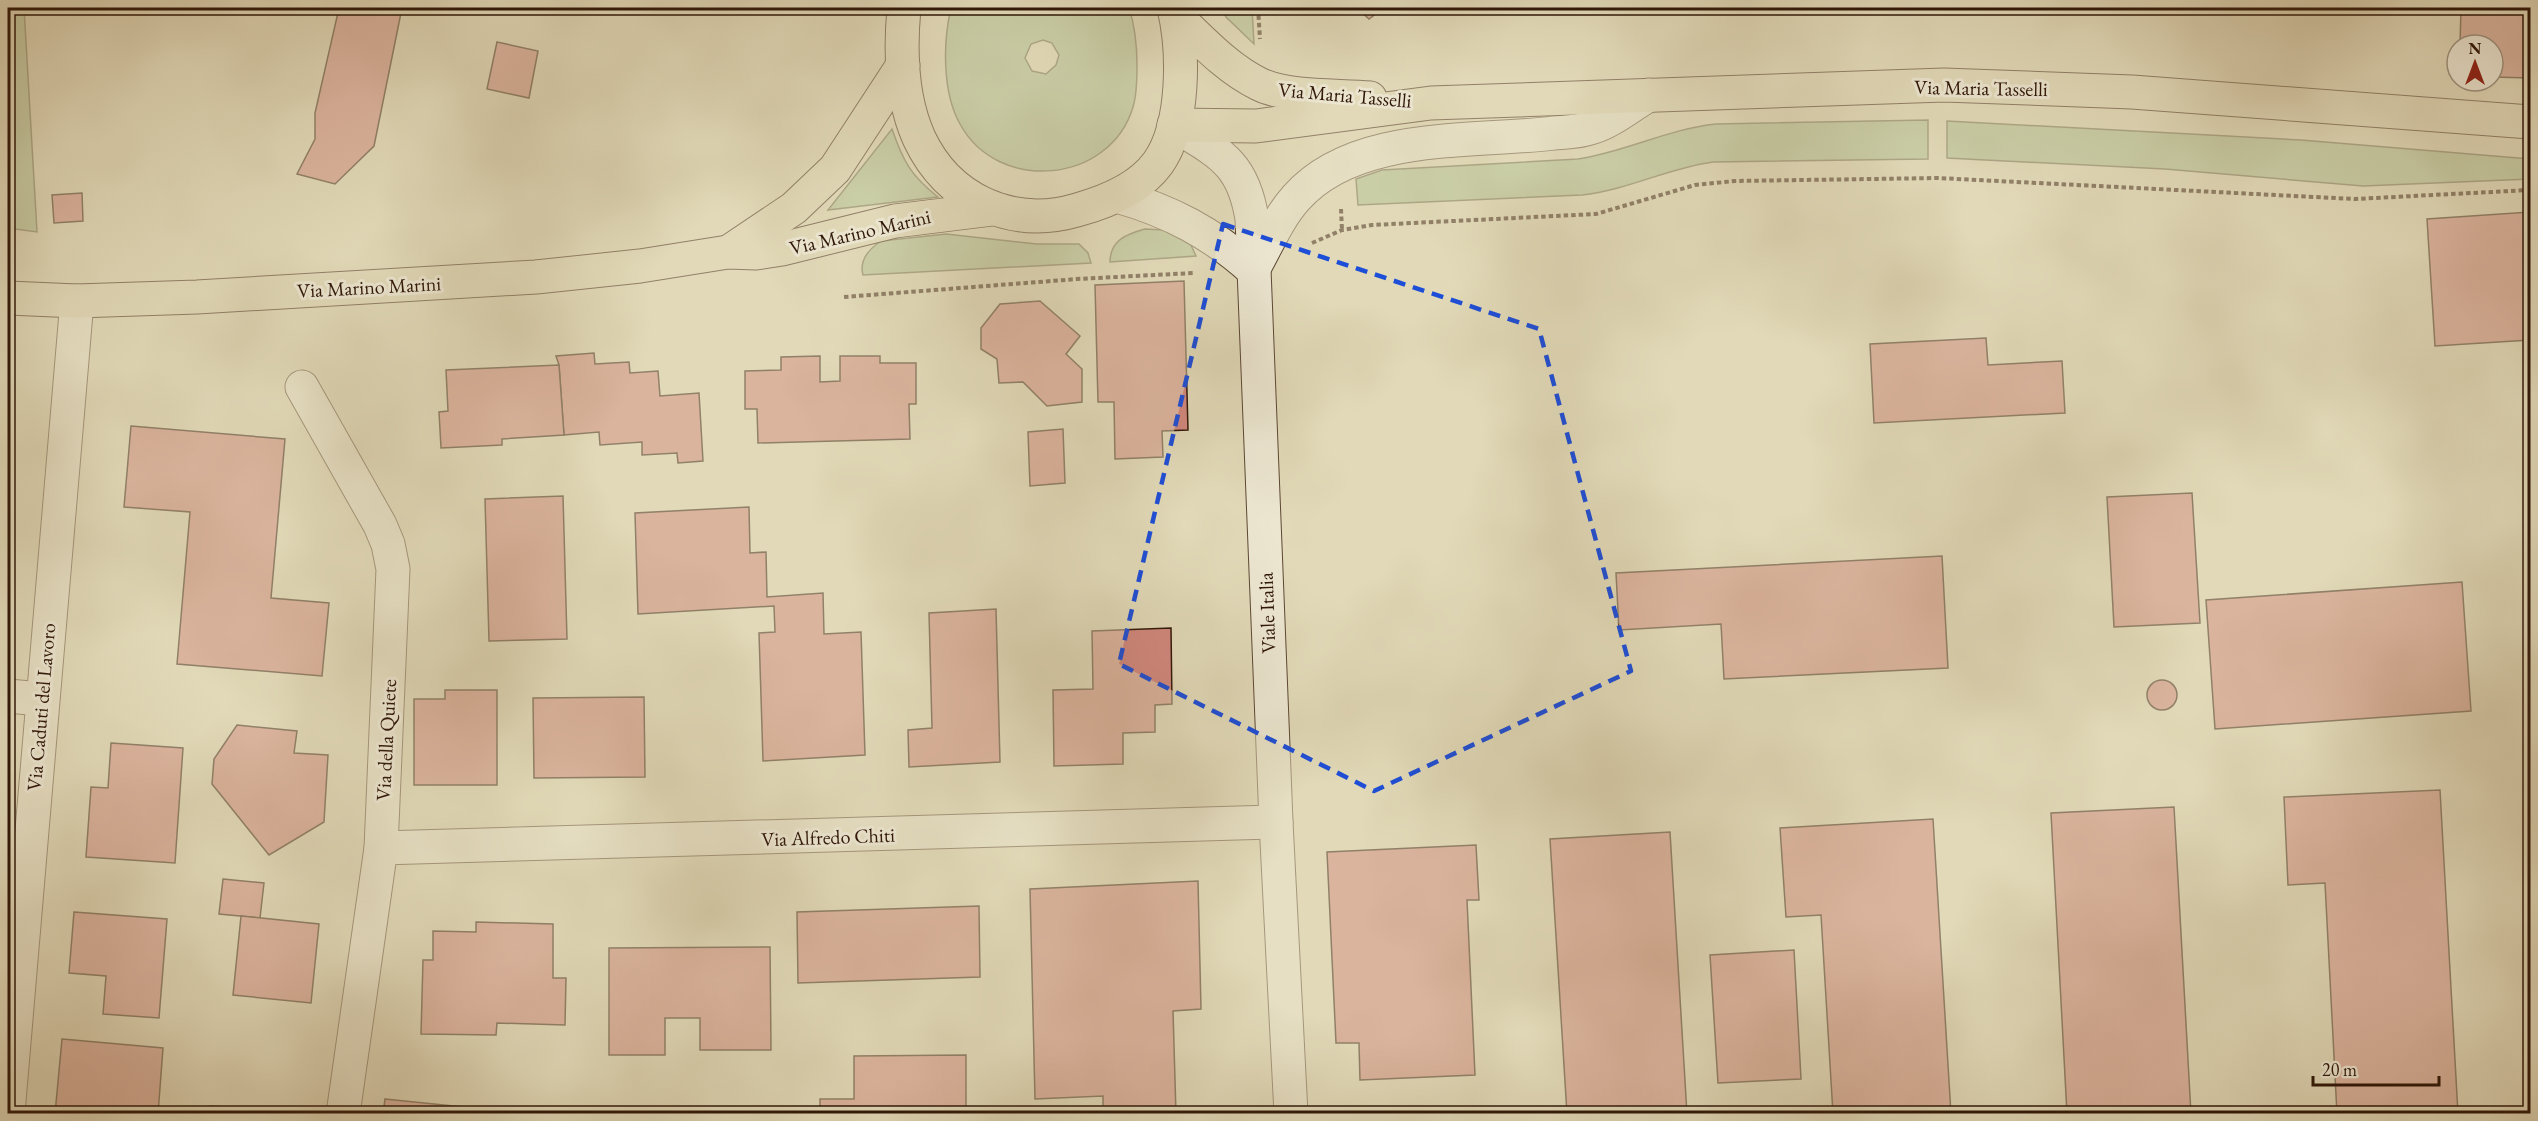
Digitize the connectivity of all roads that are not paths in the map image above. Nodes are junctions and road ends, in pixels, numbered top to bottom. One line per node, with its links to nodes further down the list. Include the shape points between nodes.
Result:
1 (904, 8): 3 (main road)
2 (1176, 12): 5 (main road, Via Maria Tasselli, via 1238,72 1260,85 1278,91); 7 (main road, via 1180,94)
3 (903, 65): 9 (main road, via 909,107 928,153 951,184); 10 (main road, Via Marino Marini, via 835,169 794,208)
4 (1649, 95): 5 (main road, Via Maria Tasselli); 6 (main road, Via Maria Tasselli, via 1956,85 2132,92); 11 (street, via 1591,128 1368,153 1345,163 1310,184 1296,198)
5 (1431, 103): 7 (main road, Via Maria Tasselli, via 1256,126)
6 (2530, 122)
7 (1174, 125): 8 (main road, via 1158,163); 11 (street, Viale Italia, via 1218,153 1235,169 1249,204)
8 (1117, 196): 9 (main road, via 1063,214 1037,217); 11 (street, via 1157,207 1228,247)
9 (992, 209): 10 (main road, Via Marino Marini, via 895,221 782,249)
10 (728, 252): 13 (main road, Via Marino Marini, via 536,277)
11 (1253, 270): 17 (street, Viale Italia)
12 (8, 298): 13 (main road, Via Marino Marini)
13 (78, 301): 16 (street, Via Caduti del Lavoro)
14 (302, 387): 18 (street, Via della Quiete, via 380,525 393,569)
15 (8, 696): 16 (street)
16 (41, 699): 19 (street, Via Caduti del Lavoro)
17 (1276, 822): 18 (street, Via Alfredo Chiti); 21 (street, Viale Italia)
18 (381, 848): 20 (street, Via della Quiete)
19 (8, 1113)
20 (343, 1113)
21 (1291, 1113)

